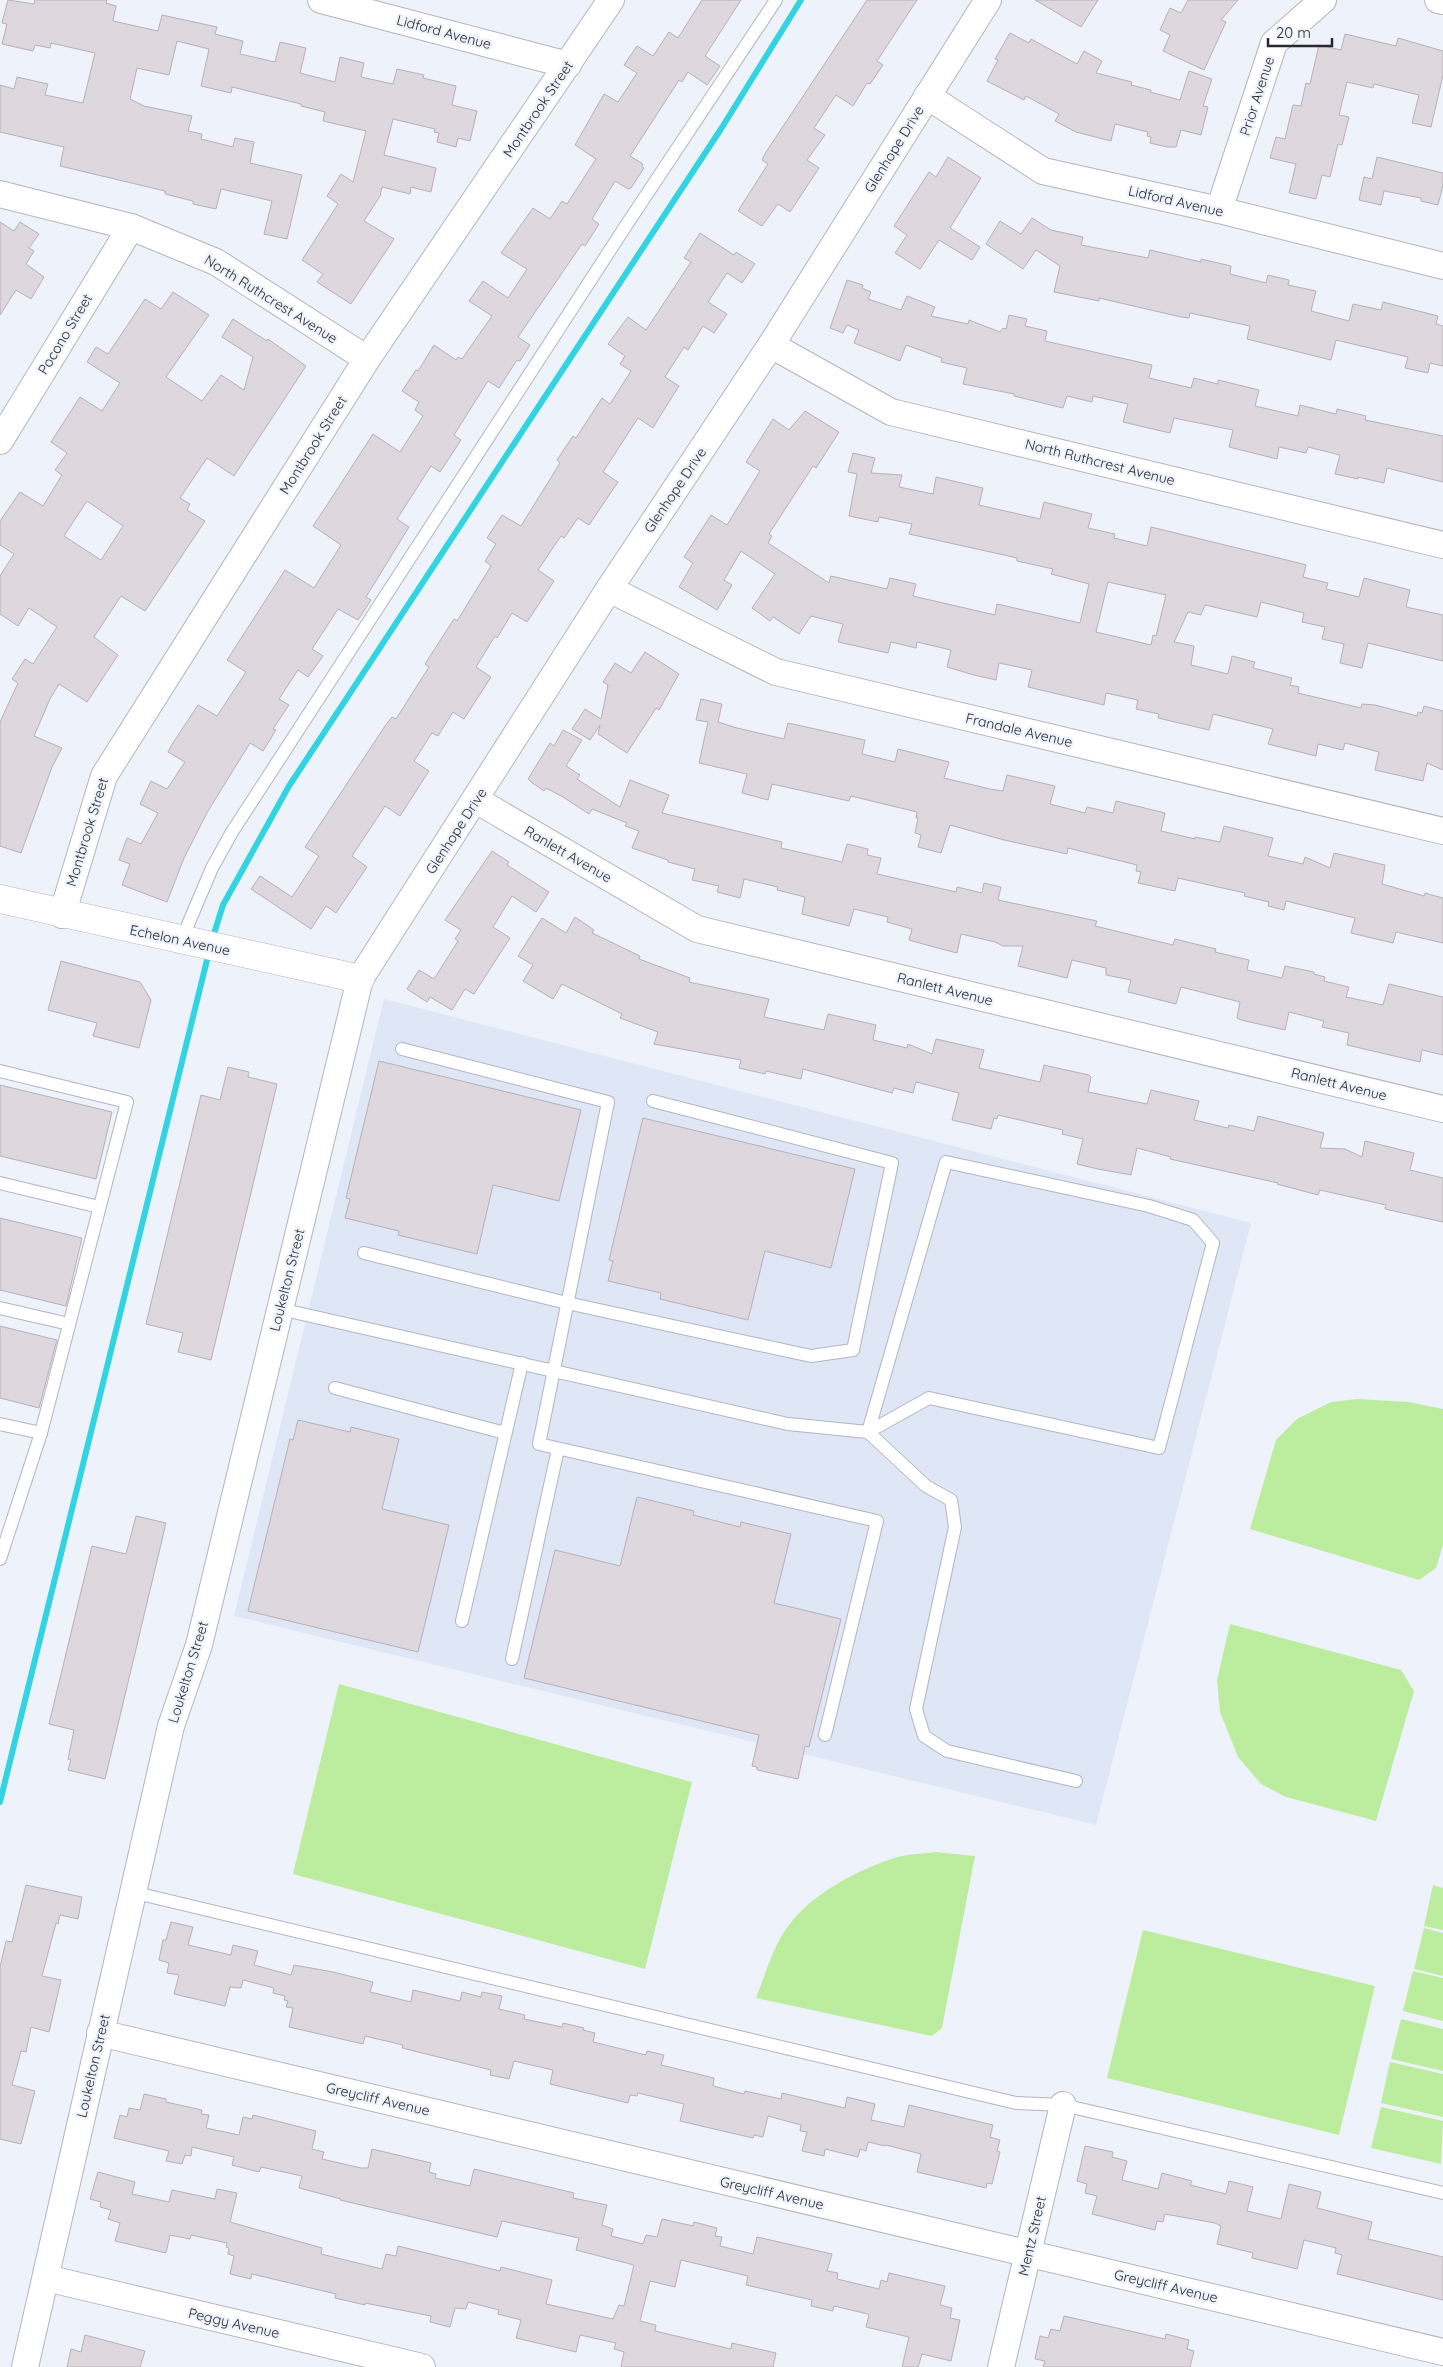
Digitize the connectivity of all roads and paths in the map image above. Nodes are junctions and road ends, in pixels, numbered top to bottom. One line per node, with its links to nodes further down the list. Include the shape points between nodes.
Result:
1 (321, 0): 8 (street, Lidford Avenue)
2 (611, 0): 8 (street, Montbrook Street)
3 (776, 0): 23 (lane, via 232,832 212,868)
4 (988, 0): 9 (street, Glenhope Drive)
5 (1323, 0): 11 (street, Prior Avenue, via 1274,43)
6 (1438, 0): 7 (street)
7 (1443, 1)
8 (568, 65): 15 (street, Montbrook Street)
9 (927, 96): 11 (street, Lidford Avenue, via 1043,172); 14 (street, Glenhope Drive)
10 (0, 194): 12 (street, North Ruthcrest Avenue)
11 (1219, 210): 13 (street, Lidford Avenue)
12 (131, 227): 15 (street, North Ruthcrest Avenue, via 216,262); 16 (street, Pocono Street)
13 (1443, 266)
14 (772, 345): 17 (street, North Ruthcrest Avenue, via 891,412); 18 (street, Glenhope Drive)
15 (367, 359): 22 (street, Montbrook Street, via 104,776)
16 (0, 441)
17 (1443, 545)
18 (608, 589): 19 (street, Glenhope Drive); 20 (street, Frandale Avenue, via 776,672)
19 (476, 800): 24 (street, Glenhope Drive); 28 (street, Ranlett Avenue, via 697,929)
20 (1443, 831)
21 (0, 899): 22 (street, Echelon Avenue)
22 (62, 914): 23 (street, Echelon Avenue)
23 (190, 942): 24 (street, Echelon Avenue)
24 (360, 979): 34 (street, Loukelton Street)
25 (402, 1049): 32 (lane, via 608,1102)
26 (0, 1071): 30 (lane, via 127,1102)
27 (653, 1101): 32 (lane, via 892,1163 853,1350 811,1356)
28 (1443, 1109)
29 (0, 1183): 30 (lane)
30 (100, 1208): 35 (lane)
31 (364, 1253): 32 (lane)
32 (567, 1303): 37 (lane)
33 (0, 1308): 35 (lane)
34 (280, 1309): 36 (lane); 49 (street, Loukelton Street, via 199,1645 171,1726)
35 (69, 1324): 41 (lane)
36 (522, 1362): 37 (lane); 42 (lane)
37 (554, 1370): 40 (lane, via 788,1424); 43 (lane, via 539,1444)
38 (335, 1388): 42 (lane)
39 (0, 1424): 41 (lane)
40 (868, 1432): 40 (lane, via 946,1162 1158,1209 1193,1220 1213,1243 1159,1448 929,1398); 48 (lane, via 926,1486 950,1500 955,1528 916,1709 924,1736 947,1751)
41 (41, 1433): 44 (lane)
42 (505, 1433): 45 (lane)
43 (558, 1449): 46 (lane); 47 (lane, via 877,1521)
44 (0, 1559)
45 (462, 1621)
46 (512, 1659)
47 (825, 1735)
48 (1076, 1781)
49 (132, 1892): 50 (street, Loukelton Street); 51 (lane, via 1016,2103)
50 (100, 2033): 53 (street, Greycliff Avenue); 54 (street, Loukelton Street)
51 (1063, 2105): 52 (lane); 53 (street, Mentz Street)
52 (1443, 2194)
53 (1028, 2254): 55 (street, Greycliff Avenue); 58 (street, Mentz Street)
54 (46, 2278): 56 (street, Loukelton Street); 57 (street, Peggy Avenue)
55 (1443, 2352)
56 (25, 2367)
57 (422, 2367)
58 (1001, 2367)

